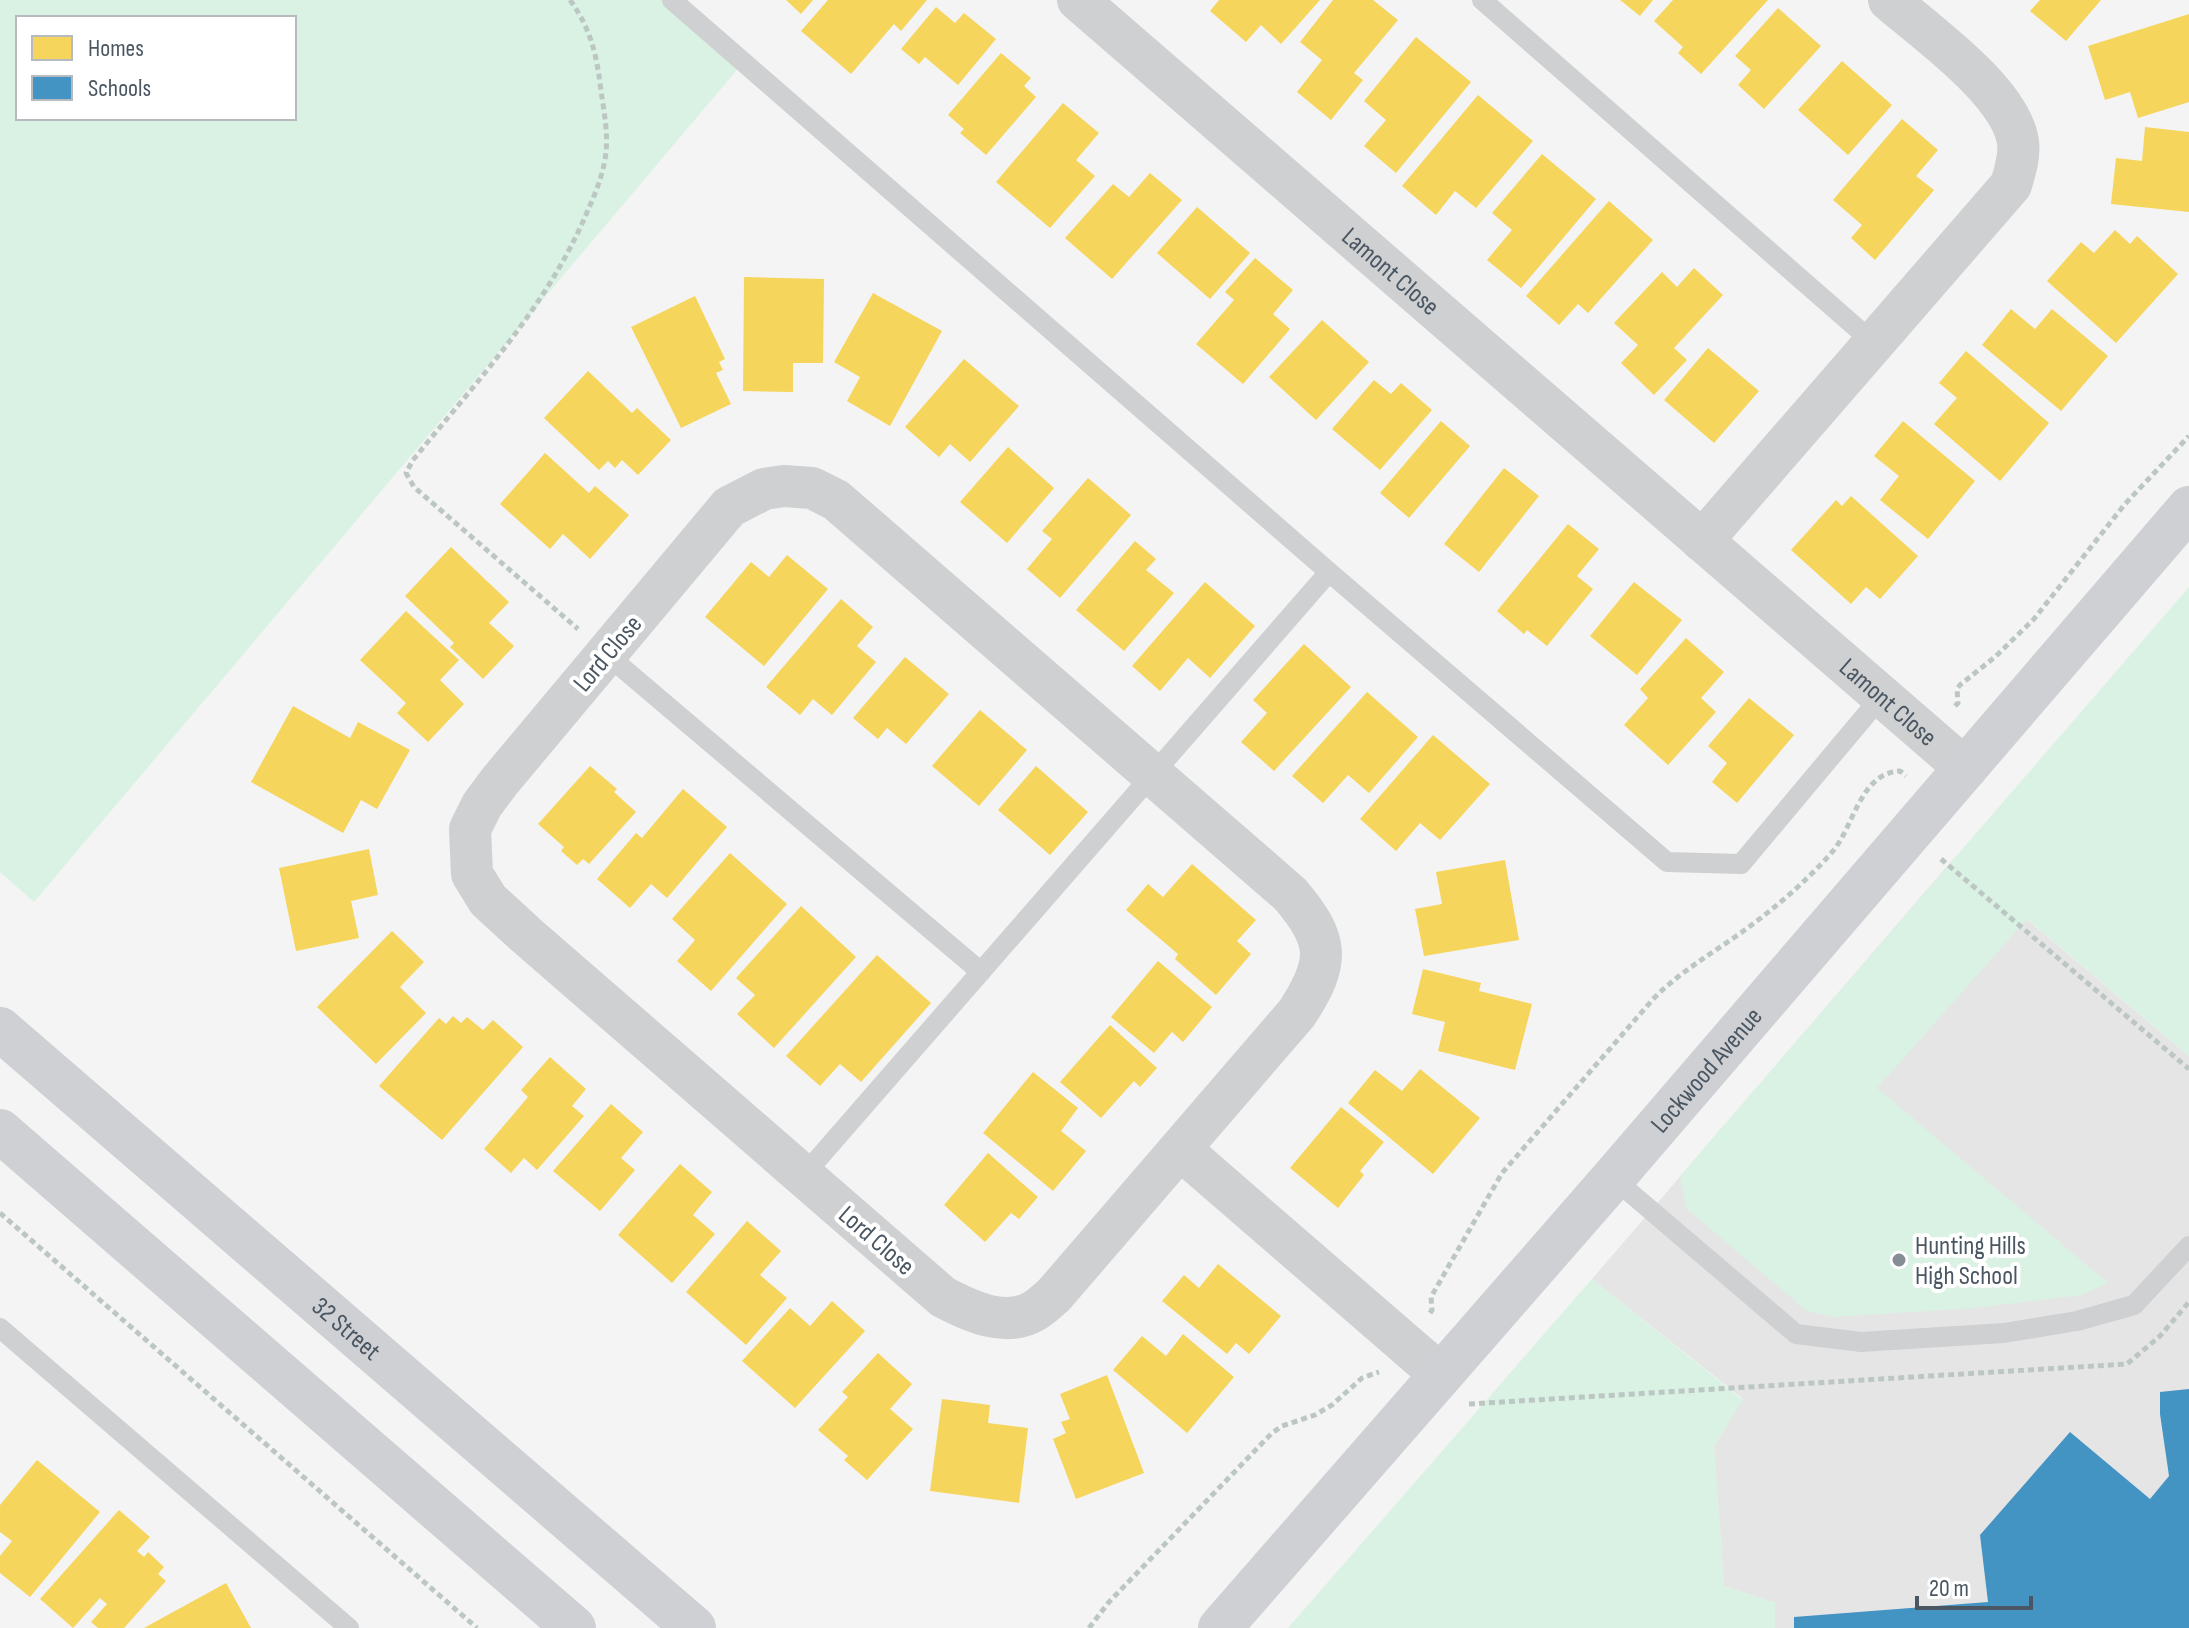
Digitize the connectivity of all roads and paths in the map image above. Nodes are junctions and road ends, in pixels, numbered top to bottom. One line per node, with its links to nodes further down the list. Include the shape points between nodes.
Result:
1 (570, 0): 11 (path, via 595,46 605,122 604,160 591,203 531,315 406,473 414,487)
2 (672, 0): 10 (lane)
3 (1078, 0): 9 (street, Lamont Close)
4 (1482, 0): 6 (lane)
5 (1889, 0): 6 (street, via 1984,84 2019,142 2011,185)
6 (1875, 344): 9 (street)
7 (2189, 436): 13 (path, via 2125,504 2034,619 1960,685)
8 (2189, 508): 14 (street, Lockwood Avenue)
9 (1702, 541): 12 (street, Lamont Close)
10 (1329, 572): 12 (lane, via 1667,862 1741,864); 16 (lane)
11 (606, 654): 16 (street, Lord Close, via 729,507 764,489 812,488 836,500); 18 (lane); 23 (street, Lord Close, via 482,805 470,829 472,874 488,900 525,934)
12 (1881, 697): 14 (street, Lamont Close)
13 (1958, 703)
14 (1966, 769): 24 (street, Lockwood Avenue)
15 (1900, 771): 28 (path, via 1888,772 1867,791 1836,847 1803,881 1666,986 1502,1173 1431,1297)
16 (1152, 774): 18 (lane); 22 (street, Lord Close, via 1290,894 1312,921 1322,946 1319,971 1297,1013)
17 (1941, 859): 20 (path)
18 (981, 972): 23 (lane)
19 (0, 1029): 35 (street, 32 Street)
20 (2189, 1069)
21 (0, 1131): 34 (street)
22 (1180, 1149): 23 (street, Lord Close, via 1054,1295 1033,1312 1011,1318 967,1310 943,1297); 31 (street)
23 (803, 1176)
24 (1613, 1178): 26 (lane, via 1796,1334 1861,1342 2004,1333 2134,1305); 31 (street, Lockwood Avenue)
25 (0, 1213): 33 (path)
26 (2189, 1246)
27 (2189, 1302): 31 (path, via 2127,1364)
28 (1432, 1310)
29 (0, 1328): 32 (lane)
30 (1378, 1374): 36 (path, via 1362,1378 1323,1411 1272,1433)
31 (1455, 1390): 37 (street, Lockwood Avenue)
32 (349, 1628)
33 (477, 1628)
34 (574, 1628)
35 (694, 1628)
36 (1089, 1628)
37 (1220, 1628)

